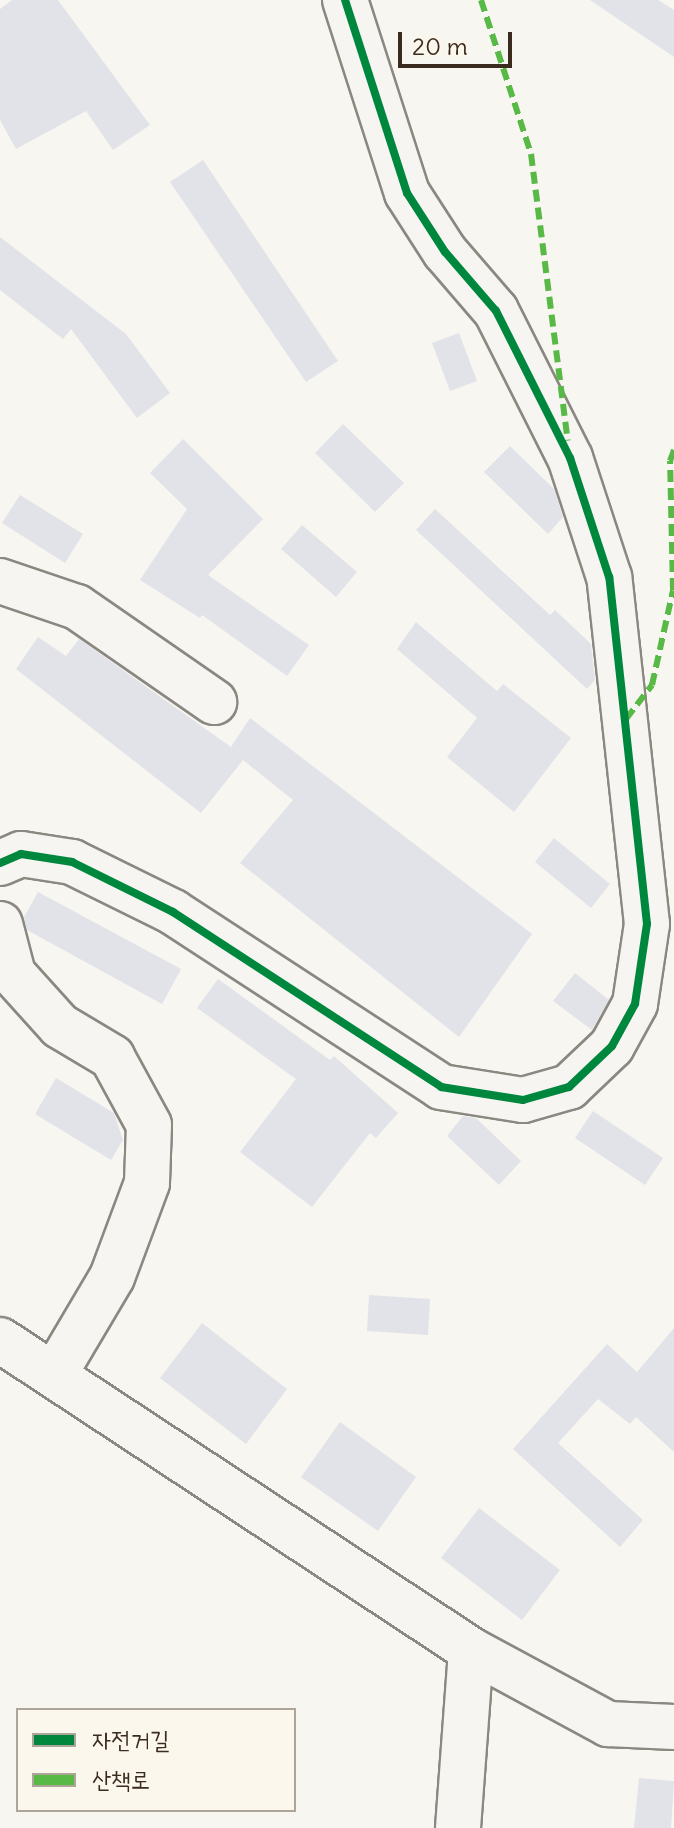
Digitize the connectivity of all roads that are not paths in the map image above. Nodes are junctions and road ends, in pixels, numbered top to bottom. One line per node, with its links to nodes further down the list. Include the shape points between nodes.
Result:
1 (345, 0): 4 (street, via 407,193 445,252 496,311 570,458 609,577 647,924 635,1004 612,1046 569,1087 523,1100 441,1087 173,912 72,862 21,854)
2 (0, 581): 3 (street, via 77,607)
3 (214, 702)
4 (0, 863)
5 (0, 924): 7 (street, via 13,974 60,1026 112,1057 149,1125 147,1183 112,1277)
6 (0, 1340): 7 (street)
7 (54, 1375): 8 (street)
8 (471, 1650): 9 (street, via 608,1724); 10 (street)
9 (674, 1727)
10 (458, 1828)

